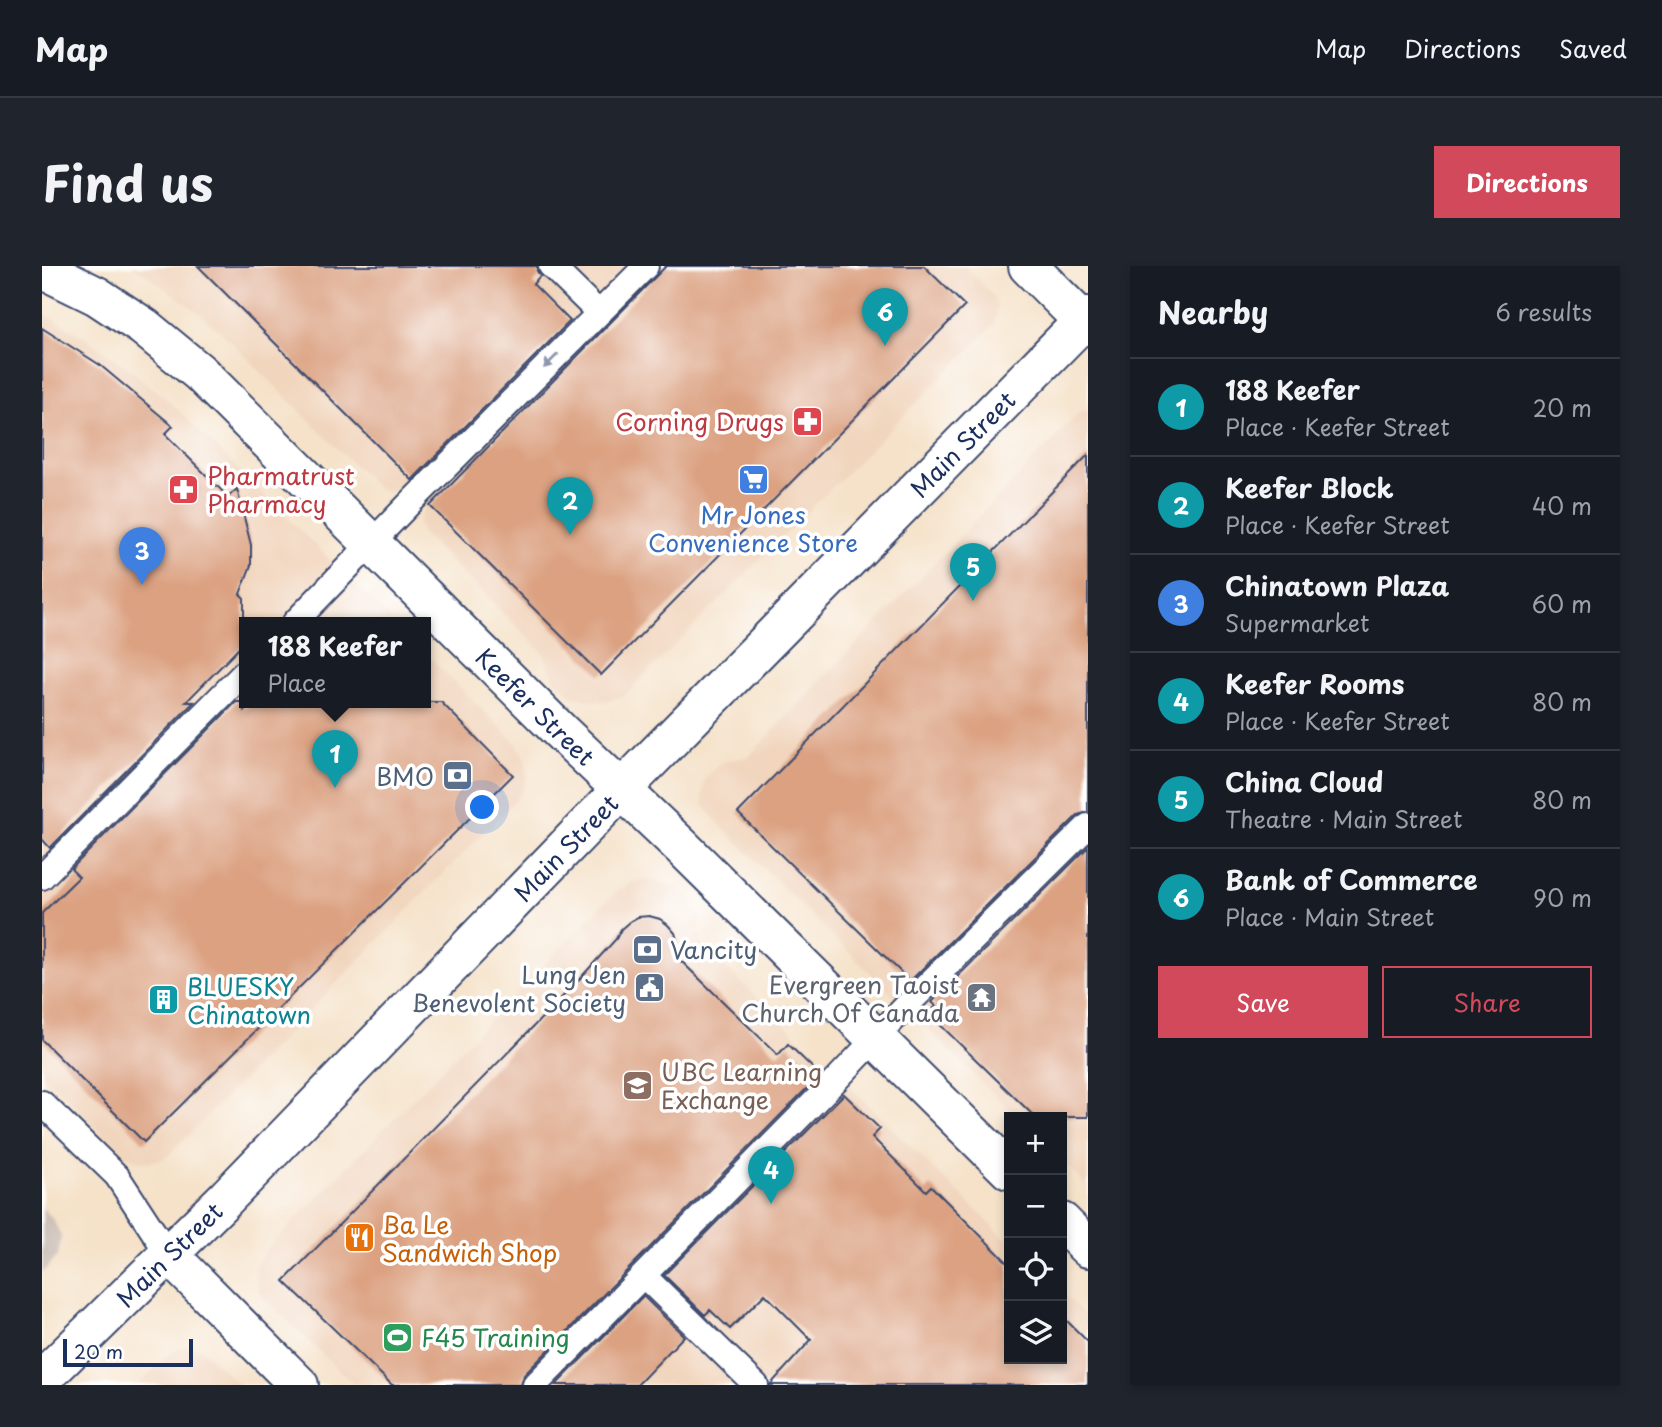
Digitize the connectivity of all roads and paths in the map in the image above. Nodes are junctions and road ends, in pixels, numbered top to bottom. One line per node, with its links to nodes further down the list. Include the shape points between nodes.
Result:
1 (551, 266): 5 (lane)
2 (646, 266): 5 (lane)
3 (1028, 266): 6 (main road)
4 (42, 269): 7 (main road, Keefer Street, via 135,321 200,373)
5 (599, 313): 7 (lane, one-way to 7)
6 (1086, 321): 10 (main road, Main Street)
7 (371, 543): 8 (lane); 10 (main road, Keefer Street)
8 (300, 617)
9 (239, 678): 12 (lane)
10 (622, 789): 13 (main road, Keefer Street); 18 (main road, Main Street)
11 (1088, 825): 13 (lane)
12 (42, 877)
13 (877, 1039): 15 (main road, Keefer Street); 19 (lane)
14 (42, 1103): 18 (lane, via 117,1176)
15 (1004, 1165)
16 (1067, 1227): 17 (main road)
17 (1088, 1248)
18 (168, 1254): 20 (main road, Main Street); 21 (main road)
19 (644, 1276): 22 (lane); 23 (lane)
20 (42, 1379)
21 (299, 1385)
22 (536, 1385)
23 (756, 1385)

